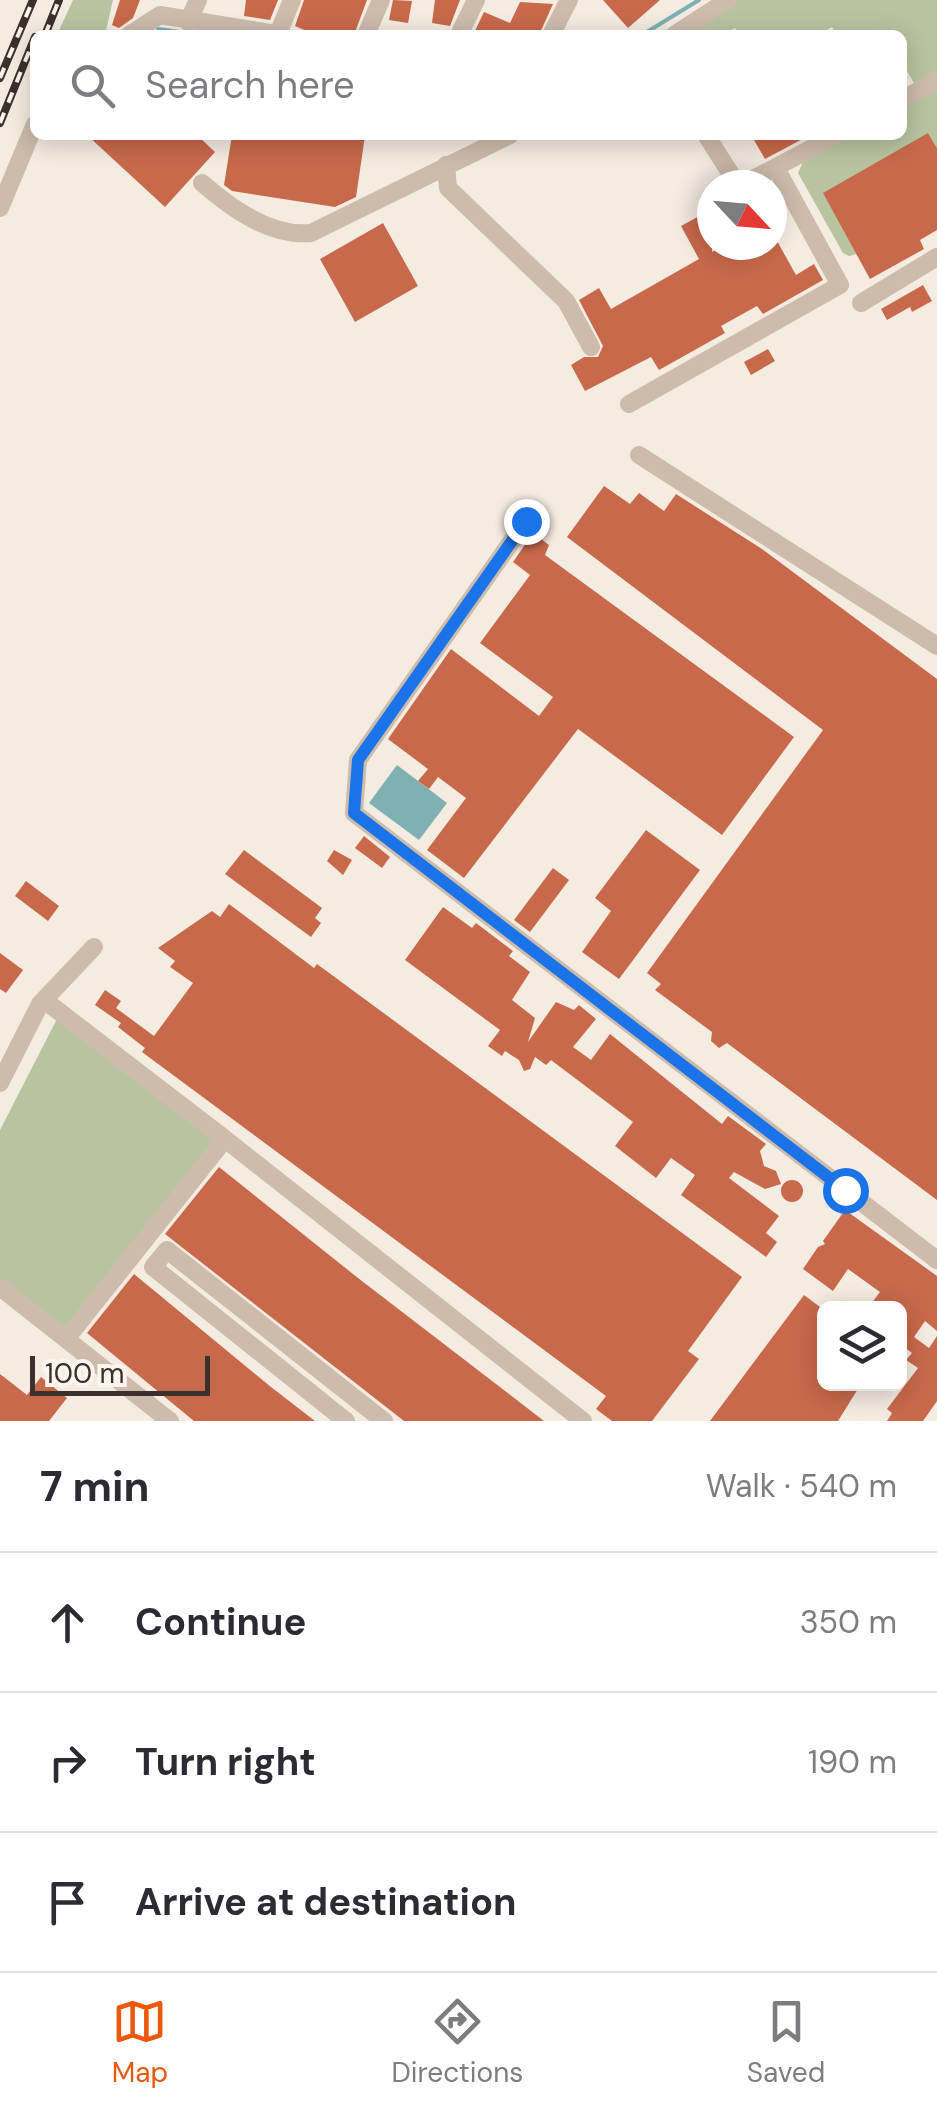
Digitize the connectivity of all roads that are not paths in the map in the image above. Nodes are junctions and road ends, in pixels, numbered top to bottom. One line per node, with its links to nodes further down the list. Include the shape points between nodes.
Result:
1 (198, 0): 8 (street)
2 (292, 0): 11 (street)
3 (381, 0): 12 (street)
4 (476, 0): 13 (street)
5 (569, 0): 14 (street)
6 (728, 0): 15 (street)
7 (154, 7): 8 (street); 9 (street)
8 (188, 22): 10 (street)
9 (133, 30)
10 (245, 30)
11 (282, 30)
12 (368, 30)
13 (461, 30)
14 (554, 30)
15 (682, 30)
16 (937, 80): 17 (street)
17 (907, 97)
18 (30, 136): 25 (street)
19 (499, 140): 22 (street)
20 (709, 140): 23 (street, via 736,182)
21 (828, 140): 23 (street)
22 (446, 165): 24 (street, via 300,234 234,209); 28 (street, via 448,188 566,302)
23 (776, 168): 29 (street, via 840,285)
24 (202, 184)
25 (0, 208)
26 (937, 257): 27 (street)
27 (861, 304)
28 (591, 347)
29 (629, 404)
30 (639, 455): 32 (street)
31 (526, 521): 37 (street, via 358,760 354,813)
32 (937, 646)
33 (94, 947): 34 (street)
34 (44, 1000): 35 (street); 36 (street)
35 (3, 1070)
36 (225, 1138): 39 (street); 43 (street)
37 (937, 1260)
38 (0, 1287): 39 (street)
39 (66, 1339): 40 (street)
40 (170, 1421)
41 (346, 1421): 42 (street, via 153,1267 167,1250)
42 (384, 1421)
43 (583, 1421)

